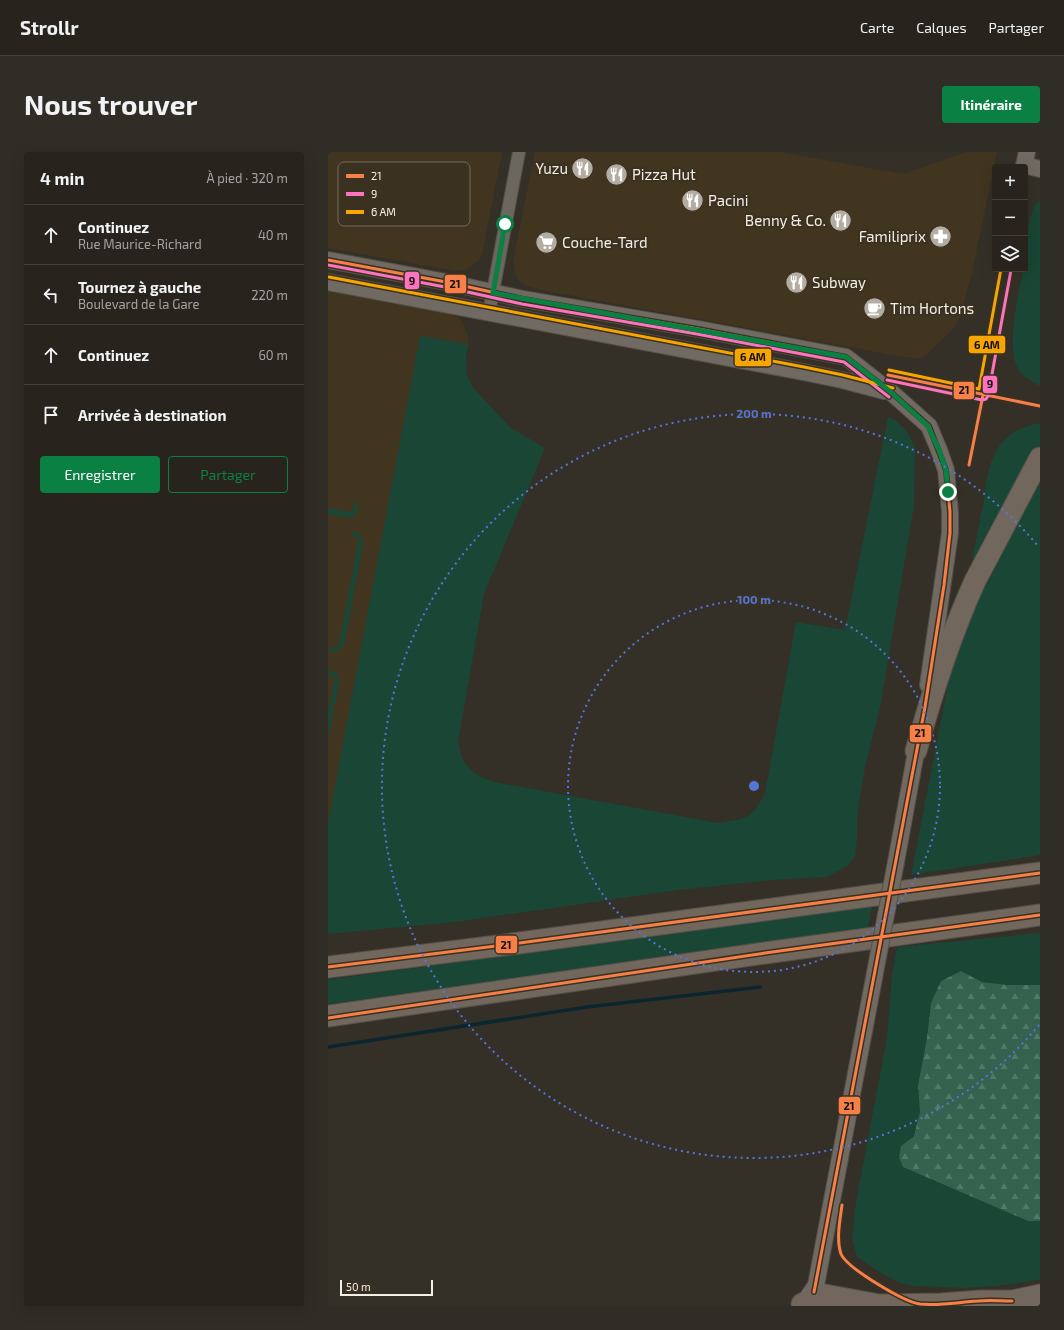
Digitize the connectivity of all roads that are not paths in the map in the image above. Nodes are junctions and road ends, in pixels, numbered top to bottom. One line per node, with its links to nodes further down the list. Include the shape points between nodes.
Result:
1 (519, 152): 6 (street)
2 (1026, 159): 3 (main road)
3 (1040, 169)
4 (328, 260): 6 (main road)
5 (328, 282): 7 (main road)
6 (493, 293): 7 (street); 8 (main road, via 846,357)
7 (489, 313): 8 (main road, via 803,372)
8 (892, 393): 10 (main road, via 928,426 946,470 950,512 944,586)
9 (1040, 458): 10 (highway, via 975,581 933,691)
10 (916, 751): 16 (main road, bridge)
11 (1040, 873): 13 (highway)
12 (1040, 915): 14 (highway)
13 (328, 967)
14 (328, 1017)
15 (1040, 1295): 17 (highway)
16 (813, 1300): 17 (highway, via 879,1304 981,1301)
17 (1006, 1303)

